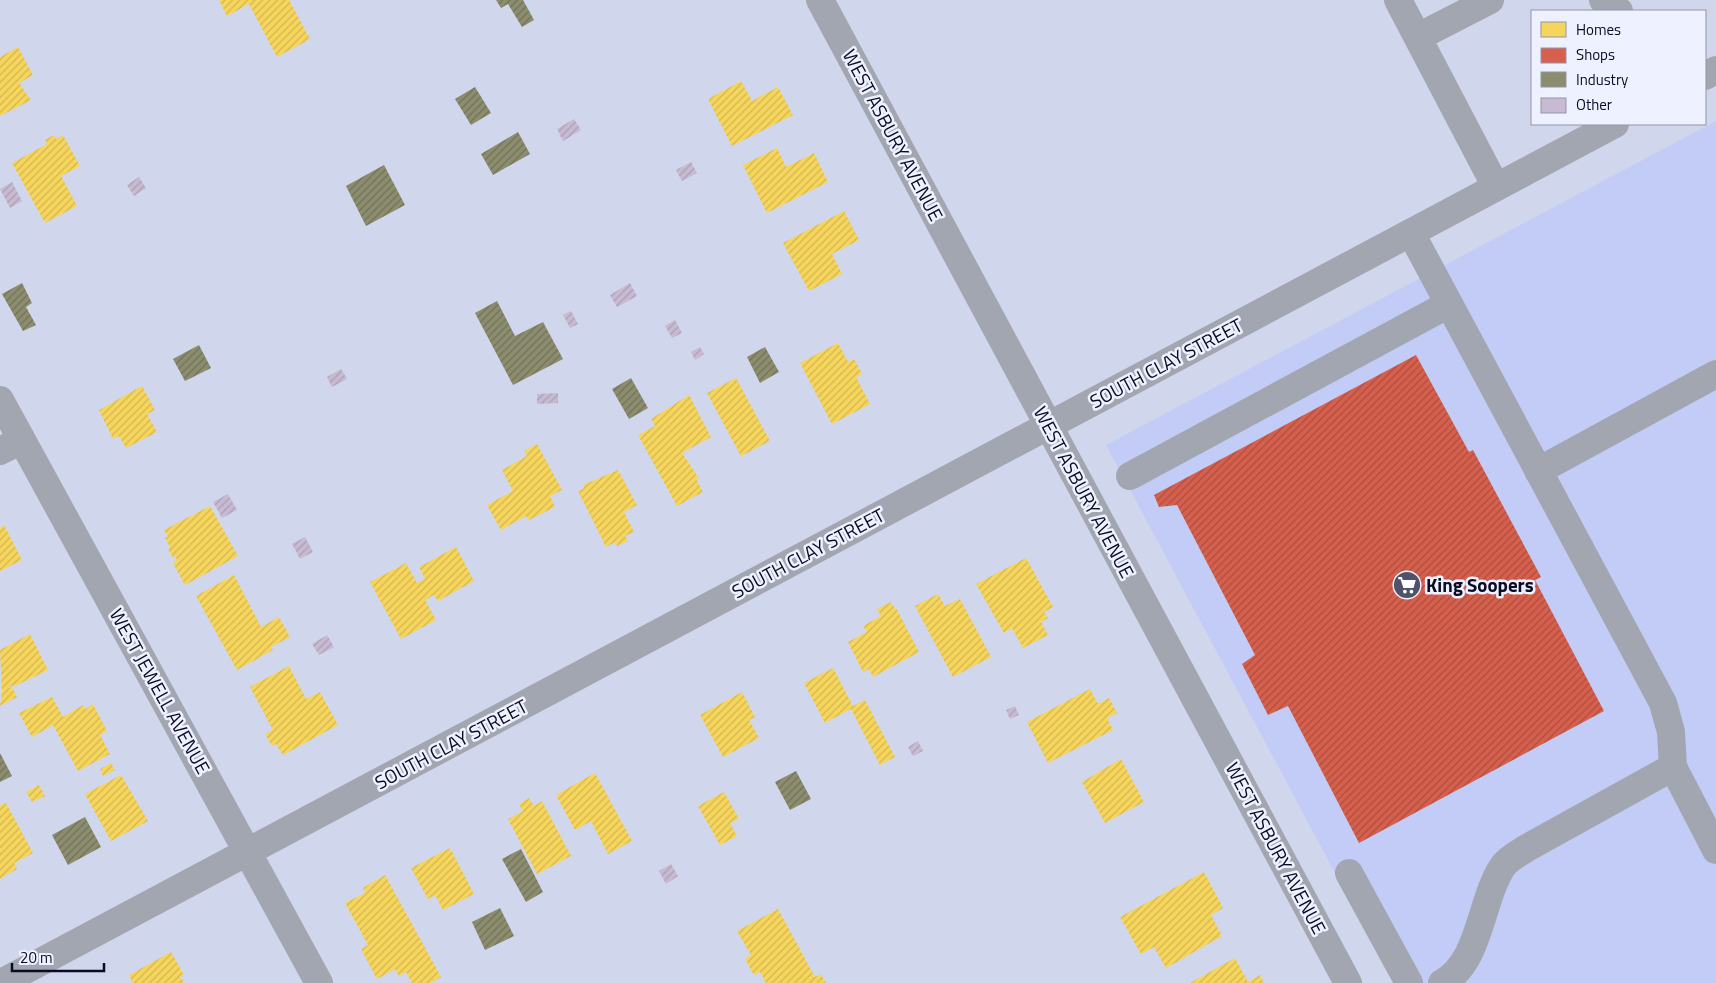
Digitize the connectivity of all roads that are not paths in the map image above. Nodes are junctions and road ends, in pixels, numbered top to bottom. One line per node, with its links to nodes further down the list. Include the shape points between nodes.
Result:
1 (820, 0): 13 (street, WEST ASBURY AVENUE)
2 (1398, 0): 6 (street)
3 (1490, 0): 6 (street)
4 (1603, 0): 5 (street)
5 (1617, 10)
6 (1418, 37): 8 (street)
7 (1613, 125): 8 (street, SOUTH CLAY STREET)
8 (1496, 187): 9 (street, SOUTH CLAY STREET)
9 (1411, 233): 10 (street); 13 (street, SOUTH CLAY STREET)
10 (1449, 304): 15 (street); 16 (street)
11 (1716, 374): 15 (street)
12 (0, 400): 14 (street, WEST JEWELL AVENUE)
13 (1049, 426): 19 (street, SOUTH CLAY STREET); 23 (street, WEST ASBURY AVENUE)
14 (11, 446): 19 (street, WEST JEWELL AVENUE)
15 (1538, 471): 17 (street, via 1663,703 1671,732)
16 (1130, 476)
17 (1673, 767): 18 (street); 25 (street, via 1525,849 1505,864 1494,882 1461,969)
18 (1716, 850)
19 (248, 852): 21 (street, SOUTH CLAY STREET); 22 (street, WEST JEWELL AVENUE)
20 (1349, 873): 24 (street)
21 (1, 983)
22 (319, 983)
23 (1348, 983)
24 (1409, 983)
25 (1442, 983)

